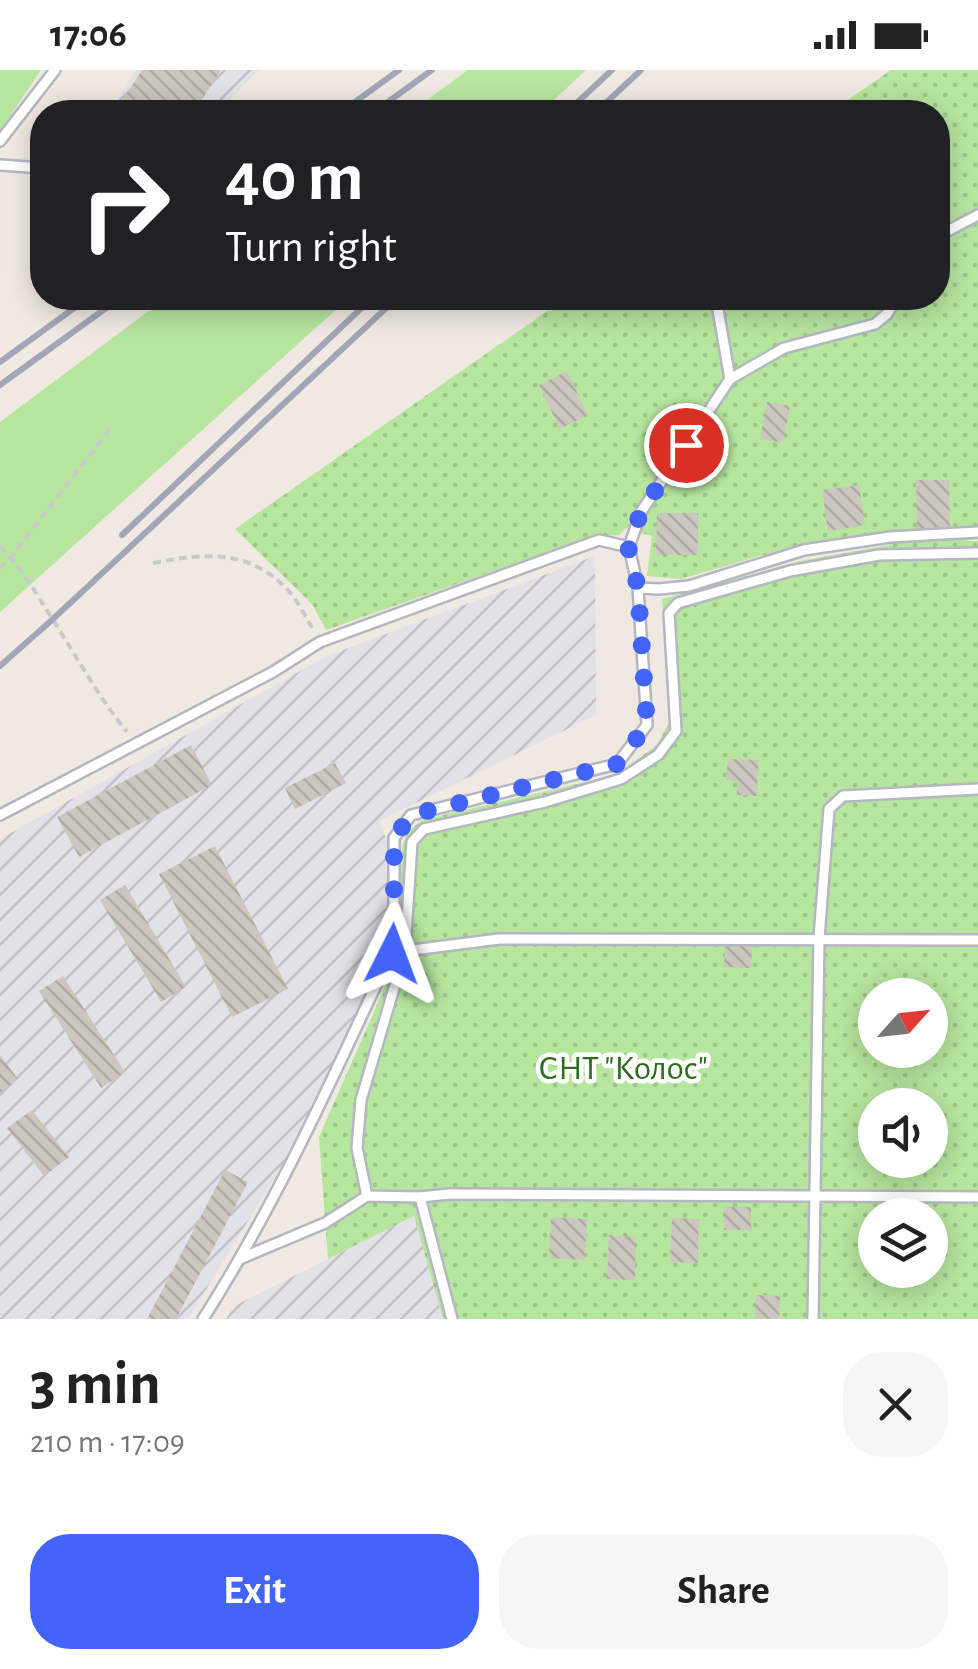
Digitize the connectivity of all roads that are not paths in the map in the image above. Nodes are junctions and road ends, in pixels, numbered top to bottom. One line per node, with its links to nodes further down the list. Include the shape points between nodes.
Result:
1 (55, 70): 2 (lane)
2 (32, 100)
3 (30, 103): 4 (lane)
4 (0, 142)
5 (0, 165): 6 (lane)
6 (30, 167)
7 (978, 214): 8 (lane)
8 (950, 229)
9 (718, 310): 11 (lane)
10 (889, 310): 11 (lane, via 876,324 784,348)
11 (730, 379): 13 (lane, via 641,512)
12 (978, 532): 15 (lane, via 804,550 689,586)
13 (628, 546): 15 (lane); 17 (lane, via 599,540 320,642)
14 (978, 553): 20 (lane, via 879,555 678,603 669,614 676,730 658,755 621,779 424,829 412,842)
15 (638, 588): 25 (lane, via 647,725 617,764 411,815 394,838 392,954)
16 (978, 790): 18 (lane, via 844,796 829,809)
17 (0, 815)
18 (819, 938): 19 (lane); 20 (lane, via 499,939); 22 (lane)
19 (978, 940)
20 (405, 951): 21 (lane, via 361,1100 357,1148)
21 (367, 1196): 24 (lane); 25 (lane)
22 (814, 1196): 23 (lane); 24 (lane); 28 (lane)
23 (978, 1196)
24 (420, 1198): 27 (lane)
25 (242, 1258): 26 (lane)
26 (204, 1319)
27 (452, 1319)
28 (812, 1319)

